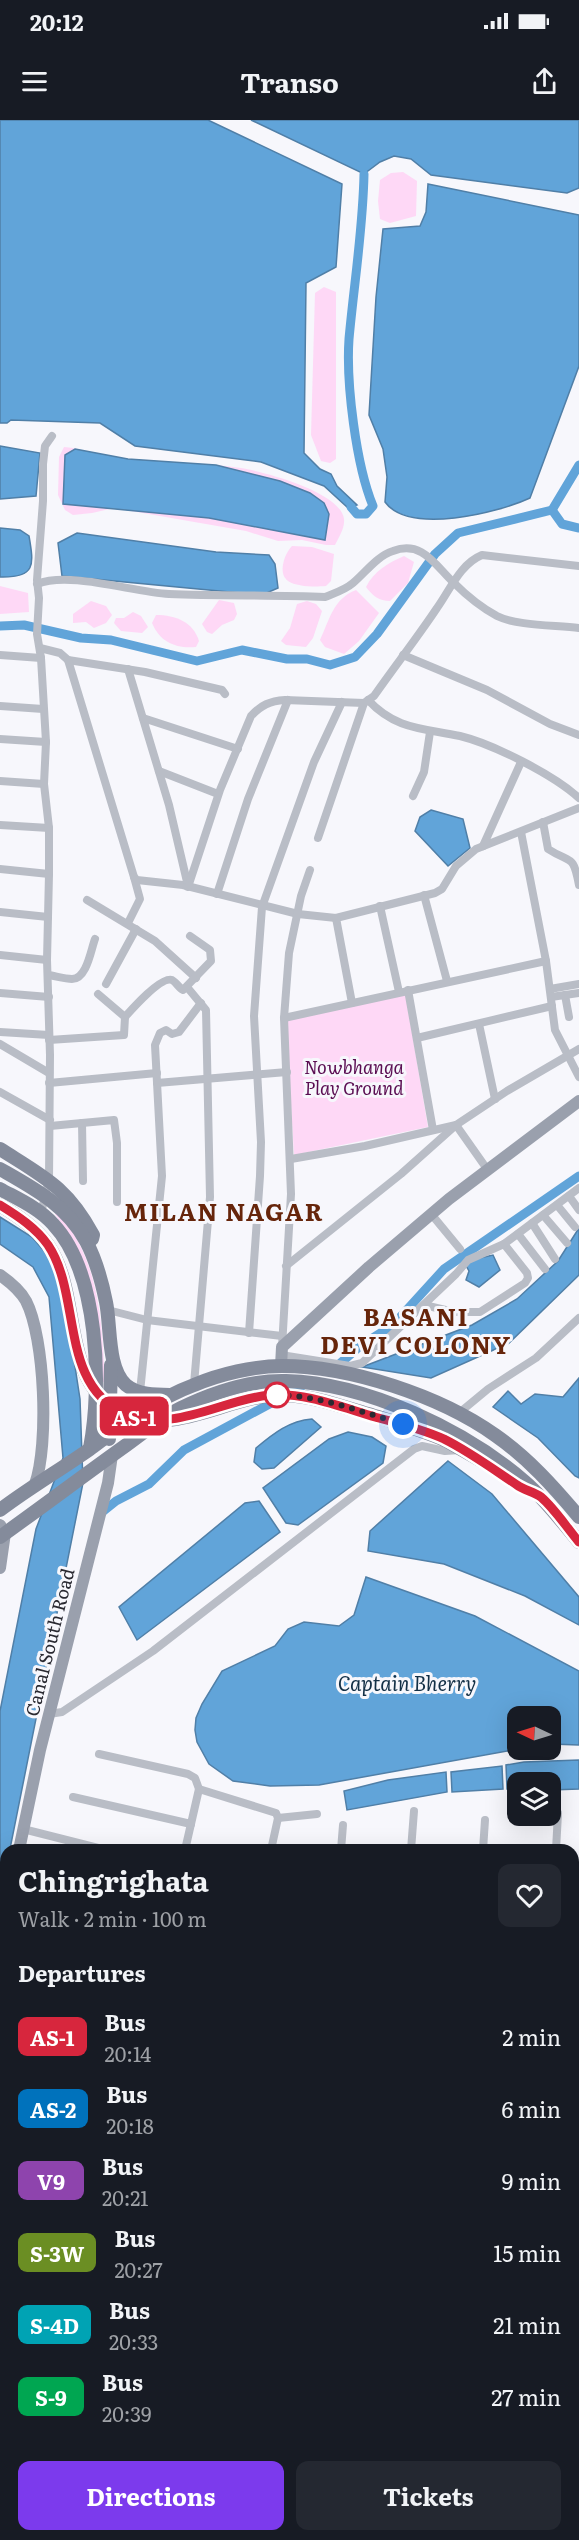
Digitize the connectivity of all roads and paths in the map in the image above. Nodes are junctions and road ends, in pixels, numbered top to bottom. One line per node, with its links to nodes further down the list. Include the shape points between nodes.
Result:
1 (52, 436): 4 (street, via 45,446 43,464)
2 (579, 566): 3 (street, via 482,555)
3 (452, 582): 4 (street, via 429,555 411,548 393,550 347,587 325,597 167,594 47,580); 5 (street, via 497,616); 8 (street)
4 (38, 584): 6 (street)
5 (579, 628)
6 (40, 648): 9 (street); 10 (street, via 60,653)
7 (0, 655): 9 (street)
8 (403, 655): 14 (street, via 374,696); 20 (street)
9 (41, 658): 17 (street)
10 (68, 660): 11 (street); 41 (street)
11 (128, 669): 12 (street, via 222,690); 18 (street)
12 (225, 694)
13 (288, 700): 15 (street); 23 (street, via 260,707 251,716); 44 (street, via 248,799)
14 (366, 701): 15 (street); 19 (street, via 382,715); 36 (street)
15 (342, 702): 48 (street, via 314,762)
16 (0, 706): 17 (street)
17 (44, 709): 22 (street)
18 (142, 718): 23 (street); 25 (street)
19 (430, 732): 24 (street, via 461,736); 29 (street, via 423,772)
20 (579, 735)
21 (0, 739): 22 (street)
22 (46, 742): 27 (street)
23 (238, 749): 28 (street)
24 (520, 762): 30 (street); 37 (street)
25 (159, 771): 28 (street); 43 (street)
26 (0, 781): 27 (street)
27 (44, 784): 34 (street)
28 (218, 794): 43 (street)
29 (413, 796)
30 (579, 798)
31 (579, 808): 32 (street)
32 (543, 822): 35 (street); 42 (street, via 548,849 571,860)
33 (0, 825): 34 (street)
34 (49, 828): 40 (street)
35 (521, 832): 37 (street); 59 (street)
36 (318, 838)
37 (483, 846): 45 (street, via 456,867 442,889)
38 (0, 869): 40 (street)
39 (310, 870): 50 (street)
40 (50, 874): 51 (street)
41 (134, 877): 43 (street); 53 (street, via 141,899)
42 (579, 885)
43 (188, 887): 44 (street)
44 (217, 894): 48 (street)
45 (424, 895): 47 (street); 62 (street)
46 (87, 900): 53 (street)
47 (380, 906): 52 (street); 66 (street)
48 (261, 907): 50 (street); 87 (street, via 255,982)
49 (0, 912): 51 (street)
50 (298, 914): 52 (street); 77 (street, via 289,953)
51 (48, 917): 58 (street)
52 (336, 918): 74 (street)
53 (128, 923): 54 (street)
54 (136, 928): 61 (street); 63 (street)
55 (190, 936): 61 (street, via 212,955 212,961)
56 (95, 939): 60 (street, via 78,978)
57 (0, 956): 58 (street)
58 (47, 960): 60 (street)
59 (546, 961): 62 (street); 72 (street)
60 (48, 975): 71 (street)
61 (196, 978): 65 (street)
62 (447, 981): 66 (street)
63 (106, 984)
64 (579, 984): 72 (street)
65 (187, 987): 73 (street); 75 (street, via 183,990 166,980 140,999)
66 (404, 991): 74 (street); 81 (street)
67 (0, 993): 71 (street)
68 (579, 993): 70 (street)
69 (98, 994): 75 (street)
70 (565, 995): 72 (street); 76 (street)
71 (49, 997): 80 (street)
72 (551, 997): 78 (street); 84 (street, via 555,1030)
73 (201, 1003): 86 (street, via 179,1032 172,1034 166,1030 156,1039); 90 (street, via 206,1010)
74 (352, 1003): 77 (street)
75 (125, 1017): 80 (street, via 124,1035)
76 (569, 1017)
77 (284, 1018): 85 (street)
78 (479, 1024): 81 (street); 93 (street)
79 (0, 1032): 80 (street)
80 (49, 1038): 89 (street)
81 (417, 1038): 98 (street)
82 (0, 1044): 89 (street)
83 (579, 1049): 84 (street)
84 (566, 1055): 88 (street); 93 (street)
85 (287, 1072): 87 (street); 100 (street)
86 (157, 1073): 89 (street); 91 (street)
87 (256, 1076): 90 (street); 132 (street, via 261,1142)
88 (579, 1077)
89 (49, 1078): 95 (street)
90 (206, 1080): 91 (street); 131 (street, via 210,1197)
91 (158, 1083): 130 (street, via 162,1176)
92 (0, 1092): 95 (street)
93 (495, 1099): 97 (street)
94 (579, 1101): 102 (street)
95 (50, 1123): 96 (street); 103 (street)
96 (82, 1123): 104 (street); 109 (street, via 114,1120)
97 (456, 1125): 98 (street); 102 (street); 124 (street)
98 (433, 1130): 100 (street)
99 (0, 1149): 103 (main road)
100 (291, 1159): 124 (street)
101 (0, 1169): 107 (main road)
102 (487, 1169): 114 (street)
103 (49, 1180): 107 (street); 122 (main road, via 80,1212 93,1235)
104 (83, 1181)
105 (579, 1188): 108 (street)
106 (0, 1189): 113 (main road)
107 (46, 1196): 113 (street); 122 (main road, via 69,1215)
108 (569, 1196): 111 (street); 112 (street)
109 (117, 1202)
110 (0, 1205): 141 (main road, bridge, via 39,1233 54,1256 66,1287 85,1374 92,1387 115,1408 143,1418 167,1419 196,1415 261,1396 301,1396)
111 (557, 1205): 115 (street); 117 (street)
112 (579, 1210)
113 (41, 1213): 143 (main road, via 71,1251 89,1305 96,1392 95,1422)
114 (432, 1215): 121 (street); 134 (street, via 369,1267)
115 (543, 1215): 116 (street); 119 (street)
116 (532, 1224): 118 (street); 123 (street)
117 (575, 1227)
118 (518, 1234): 120 (street); 125 (street)
119 (567, 1243)
120 (504, 1244): 127 (street, via 468,1260); 127 (street, via 527,1273 525,1283 480,1312 454,1312)
121 (460, 1249)
122 (92, 1254): 128 (main road)
123 (555, 1259)
124 (286, 1266): 134 (street)
125 (545, 1269)
126 (0, 1275): 146 (street, via 22,1294 35,1330 43,1429)
127 (424, 1305): 135 (street, via 362,1364)
128 (108, 1310): 130 (street); 133 (main road)
129 (579, 1318): 139 (street, via 536,1358)
130 (147, 1320): 131 (street); 137 (street)
131 (198, 1327): 132 (street); 136 (street)
132 (249, 1333): 134 (street)
133 (110, 1342): 137 (main road, via 119,1377); 140 (main road)
134 (281, 1351): 135 (main road); 136 (main road, via 245,1371)
135 (310, 1364): 139 (main road)
136 (194, 1384): 138 (main road)
137 (140, 1392): 138 (main road)
138 (172, 1395): 140 (main road)
139 (456, 1411): 150 (main road, via 525,1458)
140 (109, 1433): 143 (main road); 144 (main road)
141 (448, 1435): 142 (main road); 144 (main road, via 405,1410 334,1388 285,1381 214,1395 164,1418); 148 (main road, via 503,1464)
142 (463, 1450): 148 (main road); 154 (street, via 422,1446 414,1449 153,1651 62,1712)
143 (86, 1451): 145 (main road); 146 (main road)
144 (112, 1455): 145 (main road); 147 (street, Canal South Road)
145 (92, 1468): 147 (street); 151 (main road)
146 (41, 1480): 149 (main road)
147 (108, 1483): 154 (street, Canal South Road)
148 (540, 1497): 152 (main road)
149 (0, 1510)
150 (579, 1517)
151 (2, 1532): 153 (street)
152 (579, 1542)
153 (0, 1568)
154 (49, 1714): 165 (street, Canal South Road)
155 (99, 1754): 156 (street, via 188,1774 195,1778)
156 (199, 1789): 160 (street, via 272,1810); 162 (street)
157 (73, 1797): 162 (street)
158 (414, 1811): 171 (street)
159 (317, 1814): 160 (street)
160 (278, 1818): 169 (street)
161 (485, 1820): 172 (street)
162 (191, 1824): 168 (street)
163 (343, 1825): 170 (street)
164 (557, 1826): 173 (street)
165 (23, 1829): 166 (street, Canal South Road); 167 (street)
166 (20, 1844)
167 (82, 1844)
168 (186, 1844)
169 (272, 1844)
170 (341, 1844)
171 (411, 1844)
172 (483, 1844)
173 (556, 1844)

